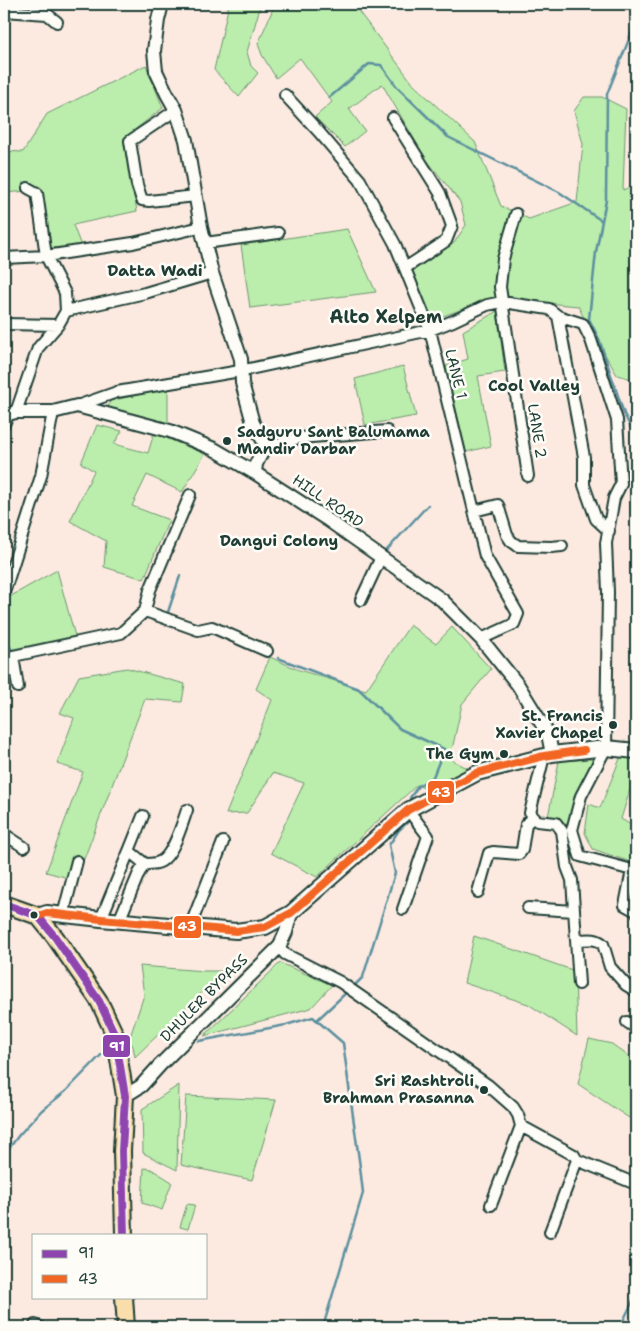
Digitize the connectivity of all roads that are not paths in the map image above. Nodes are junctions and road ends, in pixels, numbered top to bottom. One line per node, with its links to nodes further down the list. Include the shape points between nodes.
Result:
1 (162, 4): 5 (street, via 154,51 156,71)
2 (4, 11): 3 (street, via 47,14)
3 (57, 22)
4 (285, 95): 15 (street, LANE 1, via 360,180)
5 (176, 110): 8 (street, via 186,140); 8 (street, via 130,141 138,185 142,200)
6 (393, 118): 15 (street, via 440,193 452,226 446,241)
7 (28, 188): 13 (street, via 37,193)
8 (196, 196): 10 (street)
9 (516, 214): 17 (street, LANE 2, via 503,259)
10 (201, 227): 12 (street); 13 (street, via 133,243)
11 (278, 233): 12 (street)
12 (205, 243): 16 (street)
13 (46, 256): 14 (street); 18 (street, via 65,293)
14 (4, 258)
15 (405, 268): 22 (street, LANE 1)
16 (212, 273): 18 (street); 23 (street, via 241,359)
17 (502, 302): 19 (street, via 549,309); 22 (street, via 487,305); 30 (street, LANE 2)
18 (66, 311): 21 (street)
19 (558, 316): 33 (street, via 584,457 584,485 596,519); 33 (street, via 583,324 592,340 617,420 621,484 614,498)
20 (4, 324): 21 (street)
21 (58, 325): 26 (street, via 38,348)
22 (430, 330): 23 (street); 32 (street, LANE 1)
23 (240, 371): 24 (street, via 117,392); 28 (street, via 253,423)
24 (77, 406): 25 (street, HILL ROAD); 29 (street, HILL ROAD, via 170,431 214,449)
25 (53, 412): 26 (street, HILL ROAD); 36 (street, via 41,476)
26 (8, 416)
27 (387, 431): 28 (street, via 299,438)
28 (264, 448): 29 (street)
29 (255, 473): 35 (street, HILL ROAD)
30 (528, 476)
31 (190, 495): 38 (street, via 150,590)
32 (474, 511): 34 (street, via 498,505 507,535 518,546); 39 (street, LANE 1, via 485,556 518,614 514,624)
33 (609, 531): 43 (street, via 606,543)
34 (562, 546)
35 (381, 557): 37 (street); 39 (street, HILL ROAD, via 442,600)
36 (4, 593)
37 (361, 600)
38 (145, 611): 40 (street, via 198,630 212,627); 41 (street, via 121,633)
39 (481, 639): 45 (street, HILL ROAD, via 518,686 548,734)
40 (267, 651)
41 (8, 657): 42 (street)
42 (18, 687)
43 (606, 748): 44 (main road); 45 (main road); 56 (street, via 581,796 572,830 580,856)
44 (636, 751)
45 (548, 755): 47 (main road, via 477,773); 49 (street, via 530,813)
46 (187, 810): 55 (street, via 172,848 164,859)
47 (408, 810): 60 (street, via 428,836); 63 (main road)
48 (143, 816): 53 (street)
49 (533, 816): 57 (street, via 526,824 519,854 489,854); 61 (street, via 537,821 556,823 562,831 572,880)
50 (4, 834): 52 (street)
51 (223, 842): 68 (street)
52 (24, 847)
53 (129, 851): 55 (street); 66 (street)
54 (76, 861): 64 (street)
55 (145, 864): 67 (street, via 138,873)
56 (634, 871): 62 (street, via 625,905)
57 (478, 892)
58 (4, 904): 65 (main road)
59 (528, 908): 61 (street)
60 (402, 909)
61 (574, 911): 69 (street)
62 (636, 911)
63 (290, 913): 68 (main road, via 265,926 236,932); 70 (street, DHULER BYPASS)
64 (63, 915): 65 (main road, via 47,913); 66 (main road)
65 (38, 916): 75 (main road, via 99,1001 115,1034)
66 (100, 919): 67 (main road)
67 (119, 921): 68 (main road)
68 (190, 927)
69 (576, 940): 71 (street); 72 (street, via 597,940 603,944 610,967)
70 (279, 947): 75 (street, DHULER BYPASS, via 140,1086); 76 (street, via 286,954 340,982 488,1084 512,1107)
71 (579, 984)
72 (636, 991)
73 (626, 1022): 74 (street)
74 (636, 1028)
75 (125, 1096): 81 (main road, via 122,1151)
76 (521, 1126): 77 (street, via 574,1155); 79 (street)
77 (577, 1160): 78 (street); 80 (street)
78 (636, 1184)
79 (491, 1205)
80 (550, 1232)
81 (124, 1234)
82 (124, 1298): 83 (main road)
83 (126, 1327)

